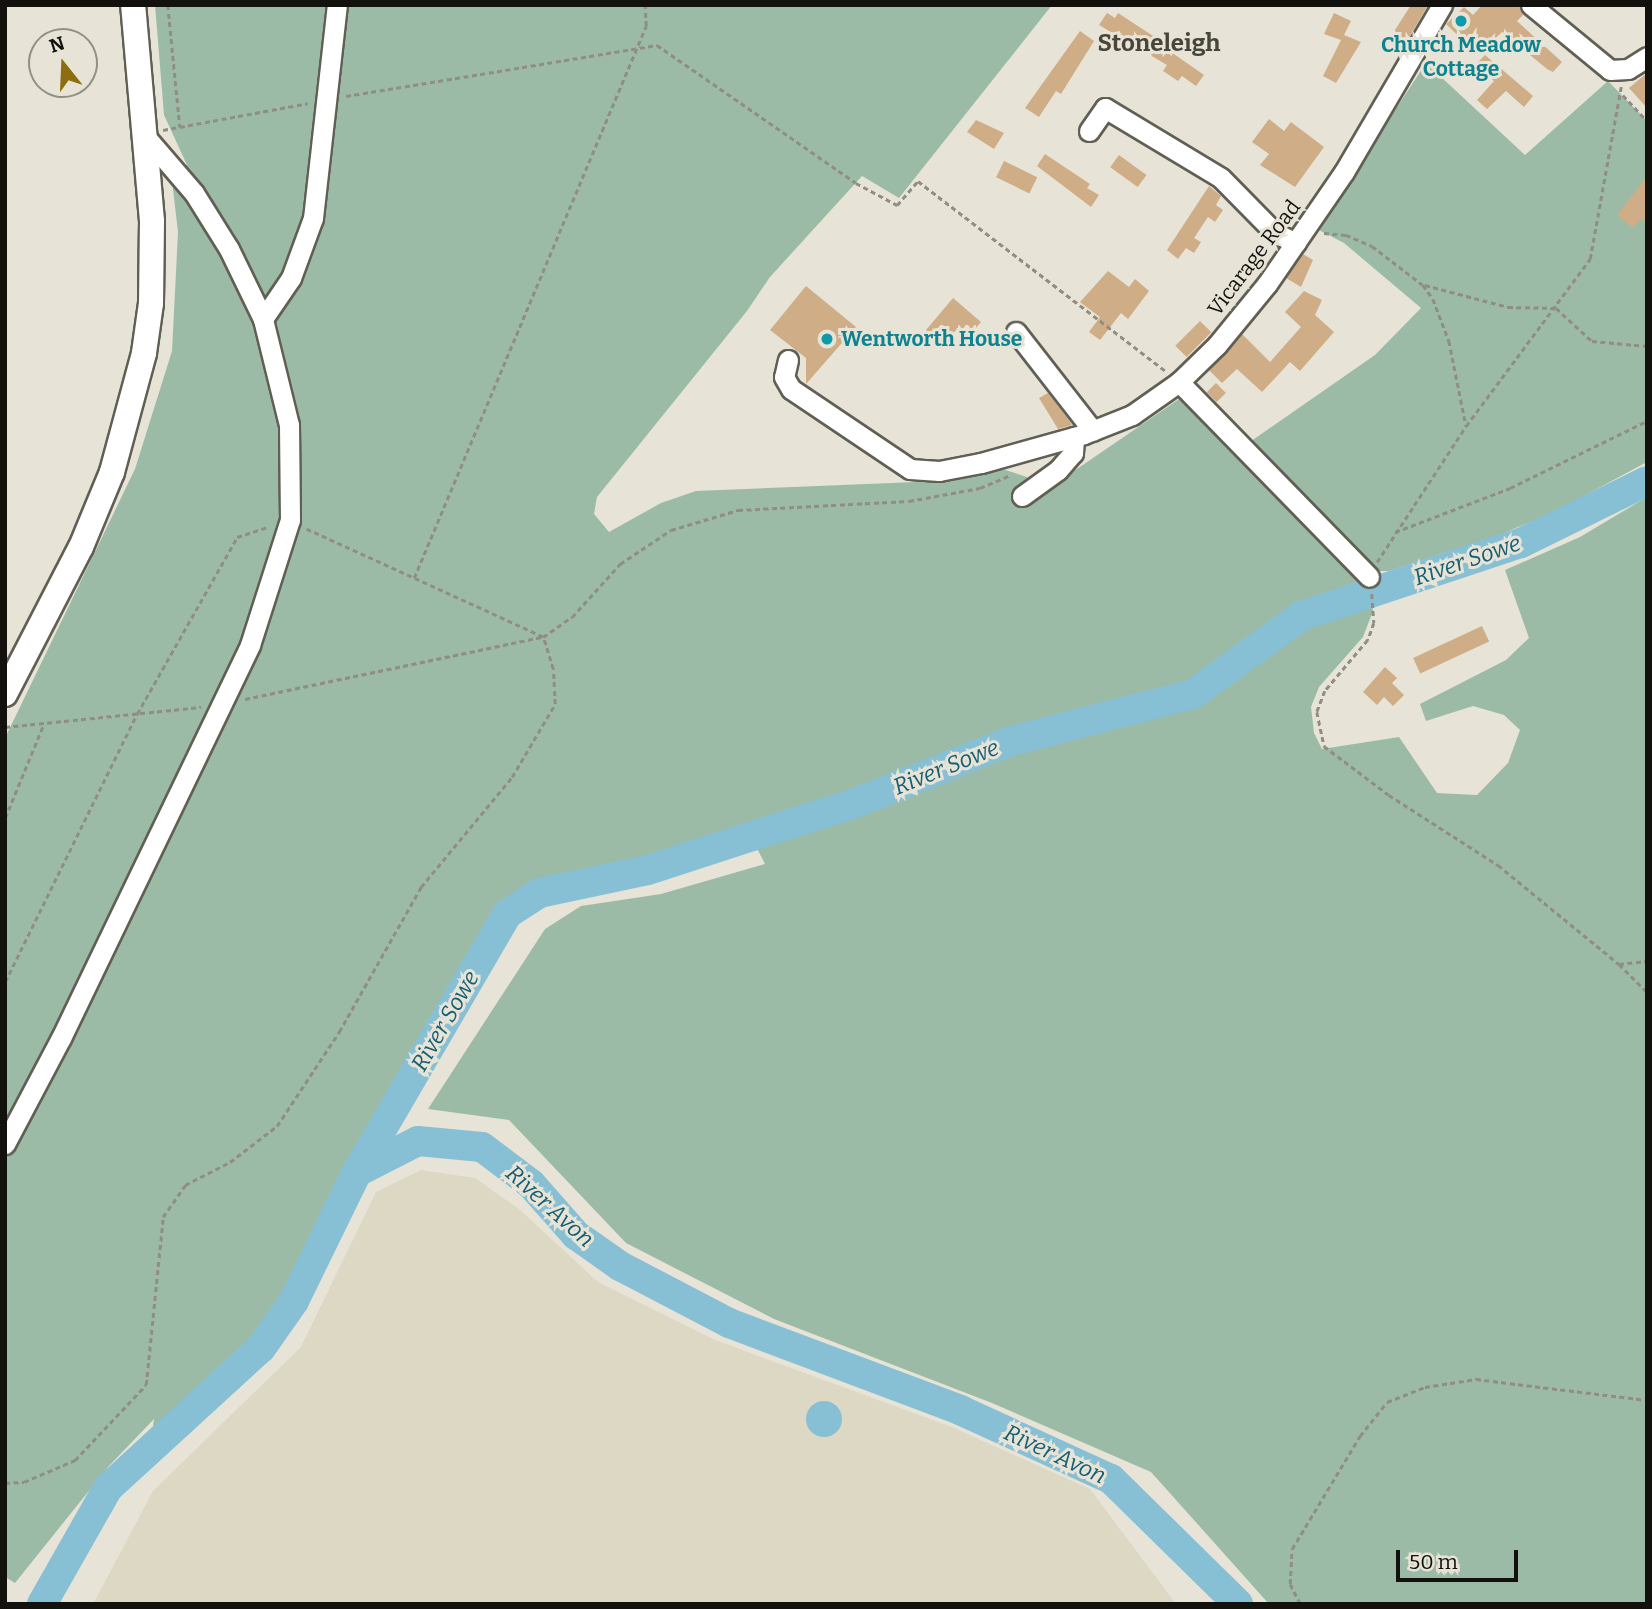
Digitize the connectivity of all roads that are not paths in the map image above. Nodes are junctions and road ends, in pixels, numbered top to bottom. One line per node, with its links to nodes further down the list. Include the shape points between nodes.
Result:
1 (133, 5): 7 (main road)
2 (337, 5): 9 (street, via 313,218 291,278)
3 (1442, 5): 8 (street, Vicarage Road)
4 (1531, 5): 5 (street, via 1602,65 1618,71)
5 (1647, 57)
6 (1089, 131): 8 (street, via 1105,108 1221,178 1275,233)
7 (145, 136): 9 (street, via 194,193 229,249); 17 (main road, via 152,221 151,303 133,407 81,547)
8 (1300, 238): 12 (street, Vicarage Road, via 1217,345)
9 (263, 318): 18 (street, via 289,425 290,520 250,645 61,1038)
10 (1016, 332): 13 (street)
11 (788, 360): 14 (street, Vicarage Road, via 784,377 791,388 910,469 939,471)
12 (1179, 382): 13 (street, Vicarage Road, via 1132,415); 16 (street)
13 (1093, 431): 14 (street, Vicarage Road)
14 (1074, 437): 15 (street, via 1073,453)
15 (1022, 496)
16 (1370, 579)
17 (5, 694)
18 (5, 1144)

